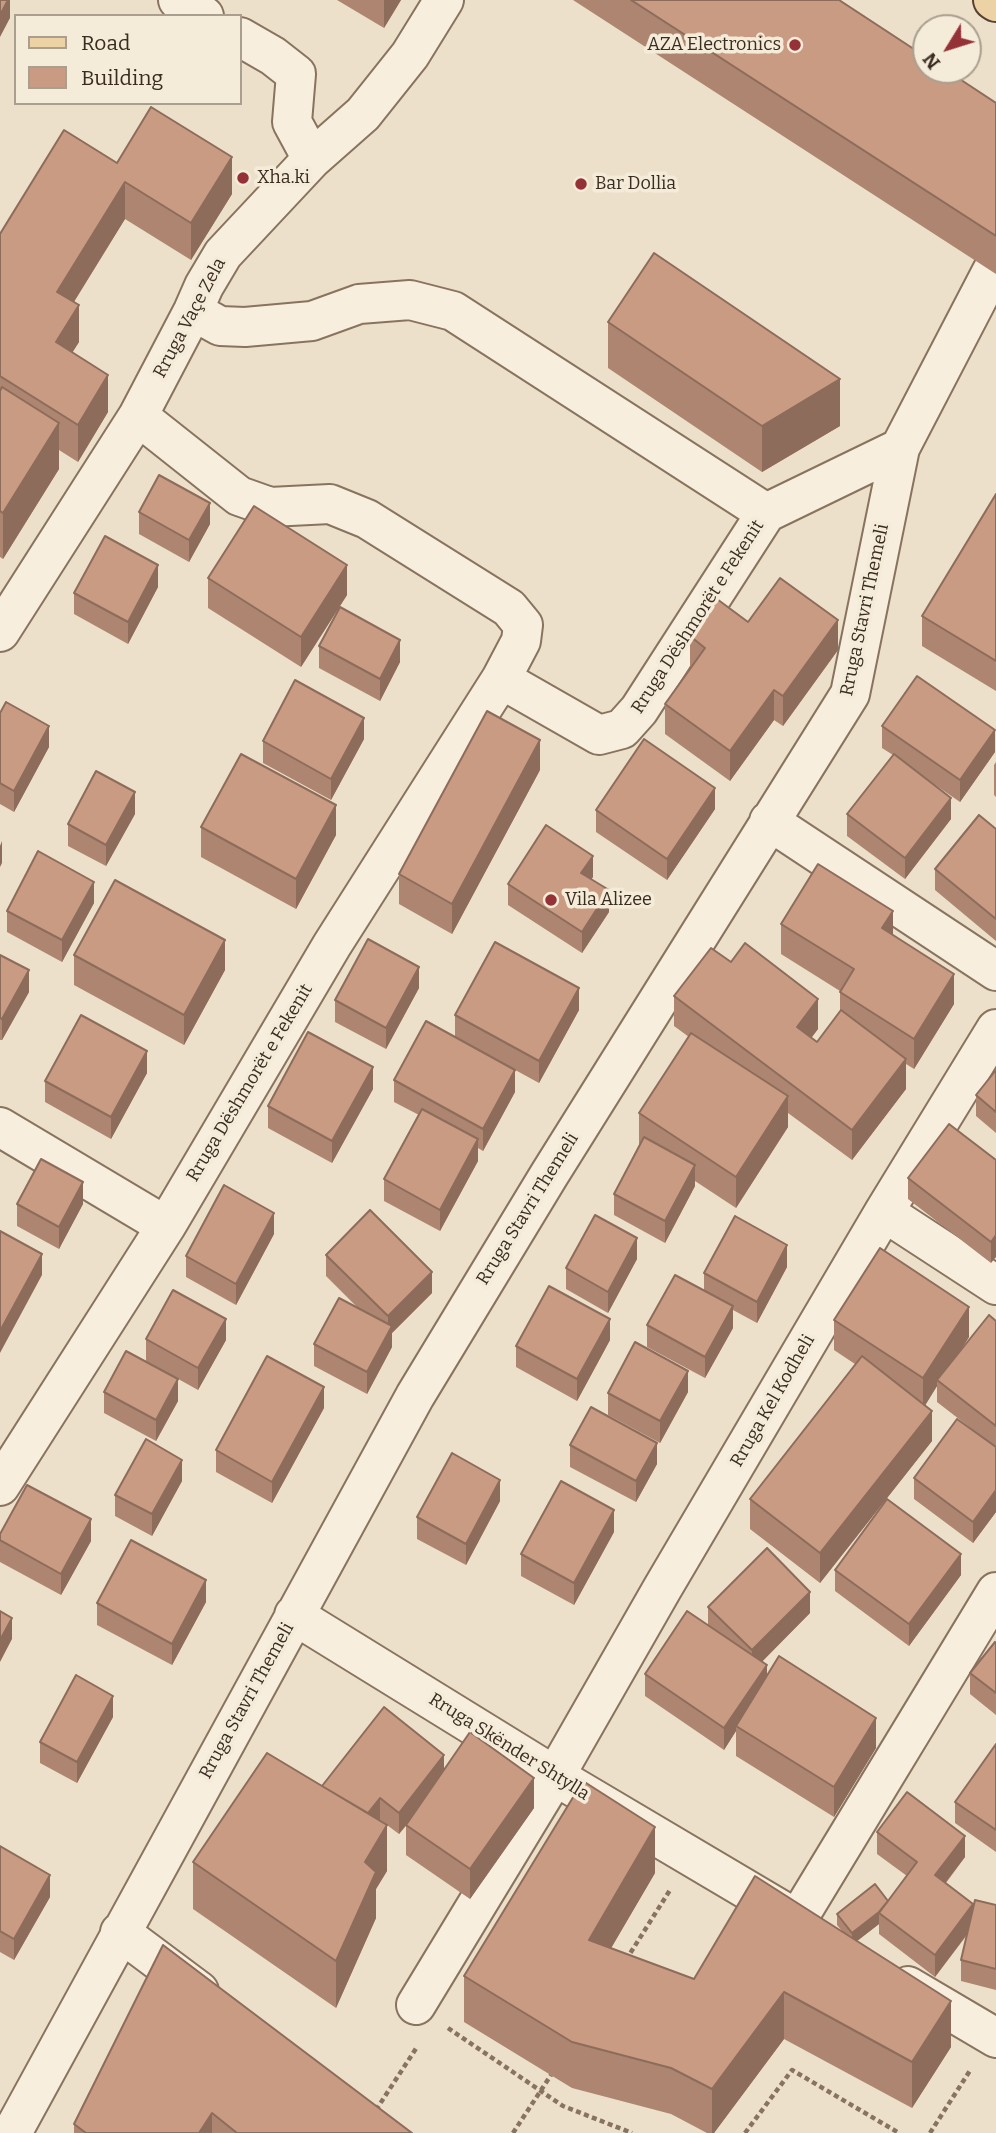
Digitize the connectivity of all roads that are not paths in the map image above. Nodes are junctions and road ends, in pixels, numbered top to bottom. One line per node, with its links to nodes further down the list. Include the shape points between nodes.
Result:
1 (178, 0): 3 (street)
2 (444, 0): 5 (street, Rruga Vaçe Zela, via 411,55 363,114)
3 (201, 14)
4 (242, 38): 5 (street, via 296,74 292,122)
5 (312, 159): 7 (street, Rruga Vaçe Zela, via 222,254)
6 (992, 271): 9 (street, Rruga Stavri Themeli)
7 (198, 299): 8 (street, Rruga Vaçe Zela); 10 (street, via 220,326 312,321 359,304 410,300 453,311)
8 (138, 416): 11 (street, Rruga Vaçe Zela); 12 (street, Rruga Dëshmorët e Fekenit, via 239,496 270,507 330,504 367,519 509,608 523,625 521,641)
9 (900, 448): 10 (street, Rruga Dëshmorët e Fekenit); 13 (street, Rruga Stavri Themeli, via 850,694)
10 (766, 513): 12 (street, Rruga Dëshmorët e Fekenit, via 639,710 622,729 599,734)
11 (6, 611)
12 (501, 679): 18 (street, Rruga Dëshmorët e Fekenit, via 332,945)
13 (769, 821): 14 (street); 22 (street, Rruga Stavri Themeli, via 474,1296)
14 (996, 971)
15 (996, 1029): 17 (street, Rruga Kel Kodheli)
16 (0, 1127): 18 (street)
17 (884, 1212): 19 (street); 23 (street, Rruga Kel Kodheli)
18 (166, 1226): 20 (street, Rruga Dëshmorët e Fekenit)
19 (996, 1285)
20 (6, 1464)
21 (996, 1592): 24 (street)
22 (294, 1615): 23 (street, Rruga Skënder Shtylla); 25 (street, Rruga Stavri Themeli)
23 (555, 1776): 24 (street, Rruga Skënder Shtylla); 29 (street, Rruga Kel Kodheli)
24 (797, 1920): 26 (street, Rruga Skënder Shtylla)
25 (120, 1932): 28 (street); 31 (street, Rruga Stavri Themeli)
26 (831, 1940)
27 (877, 1968): 30 (street)
28 (225, 2010)
29 (426, 2012)
30 (994, 2037)
31 (12, 2133)

